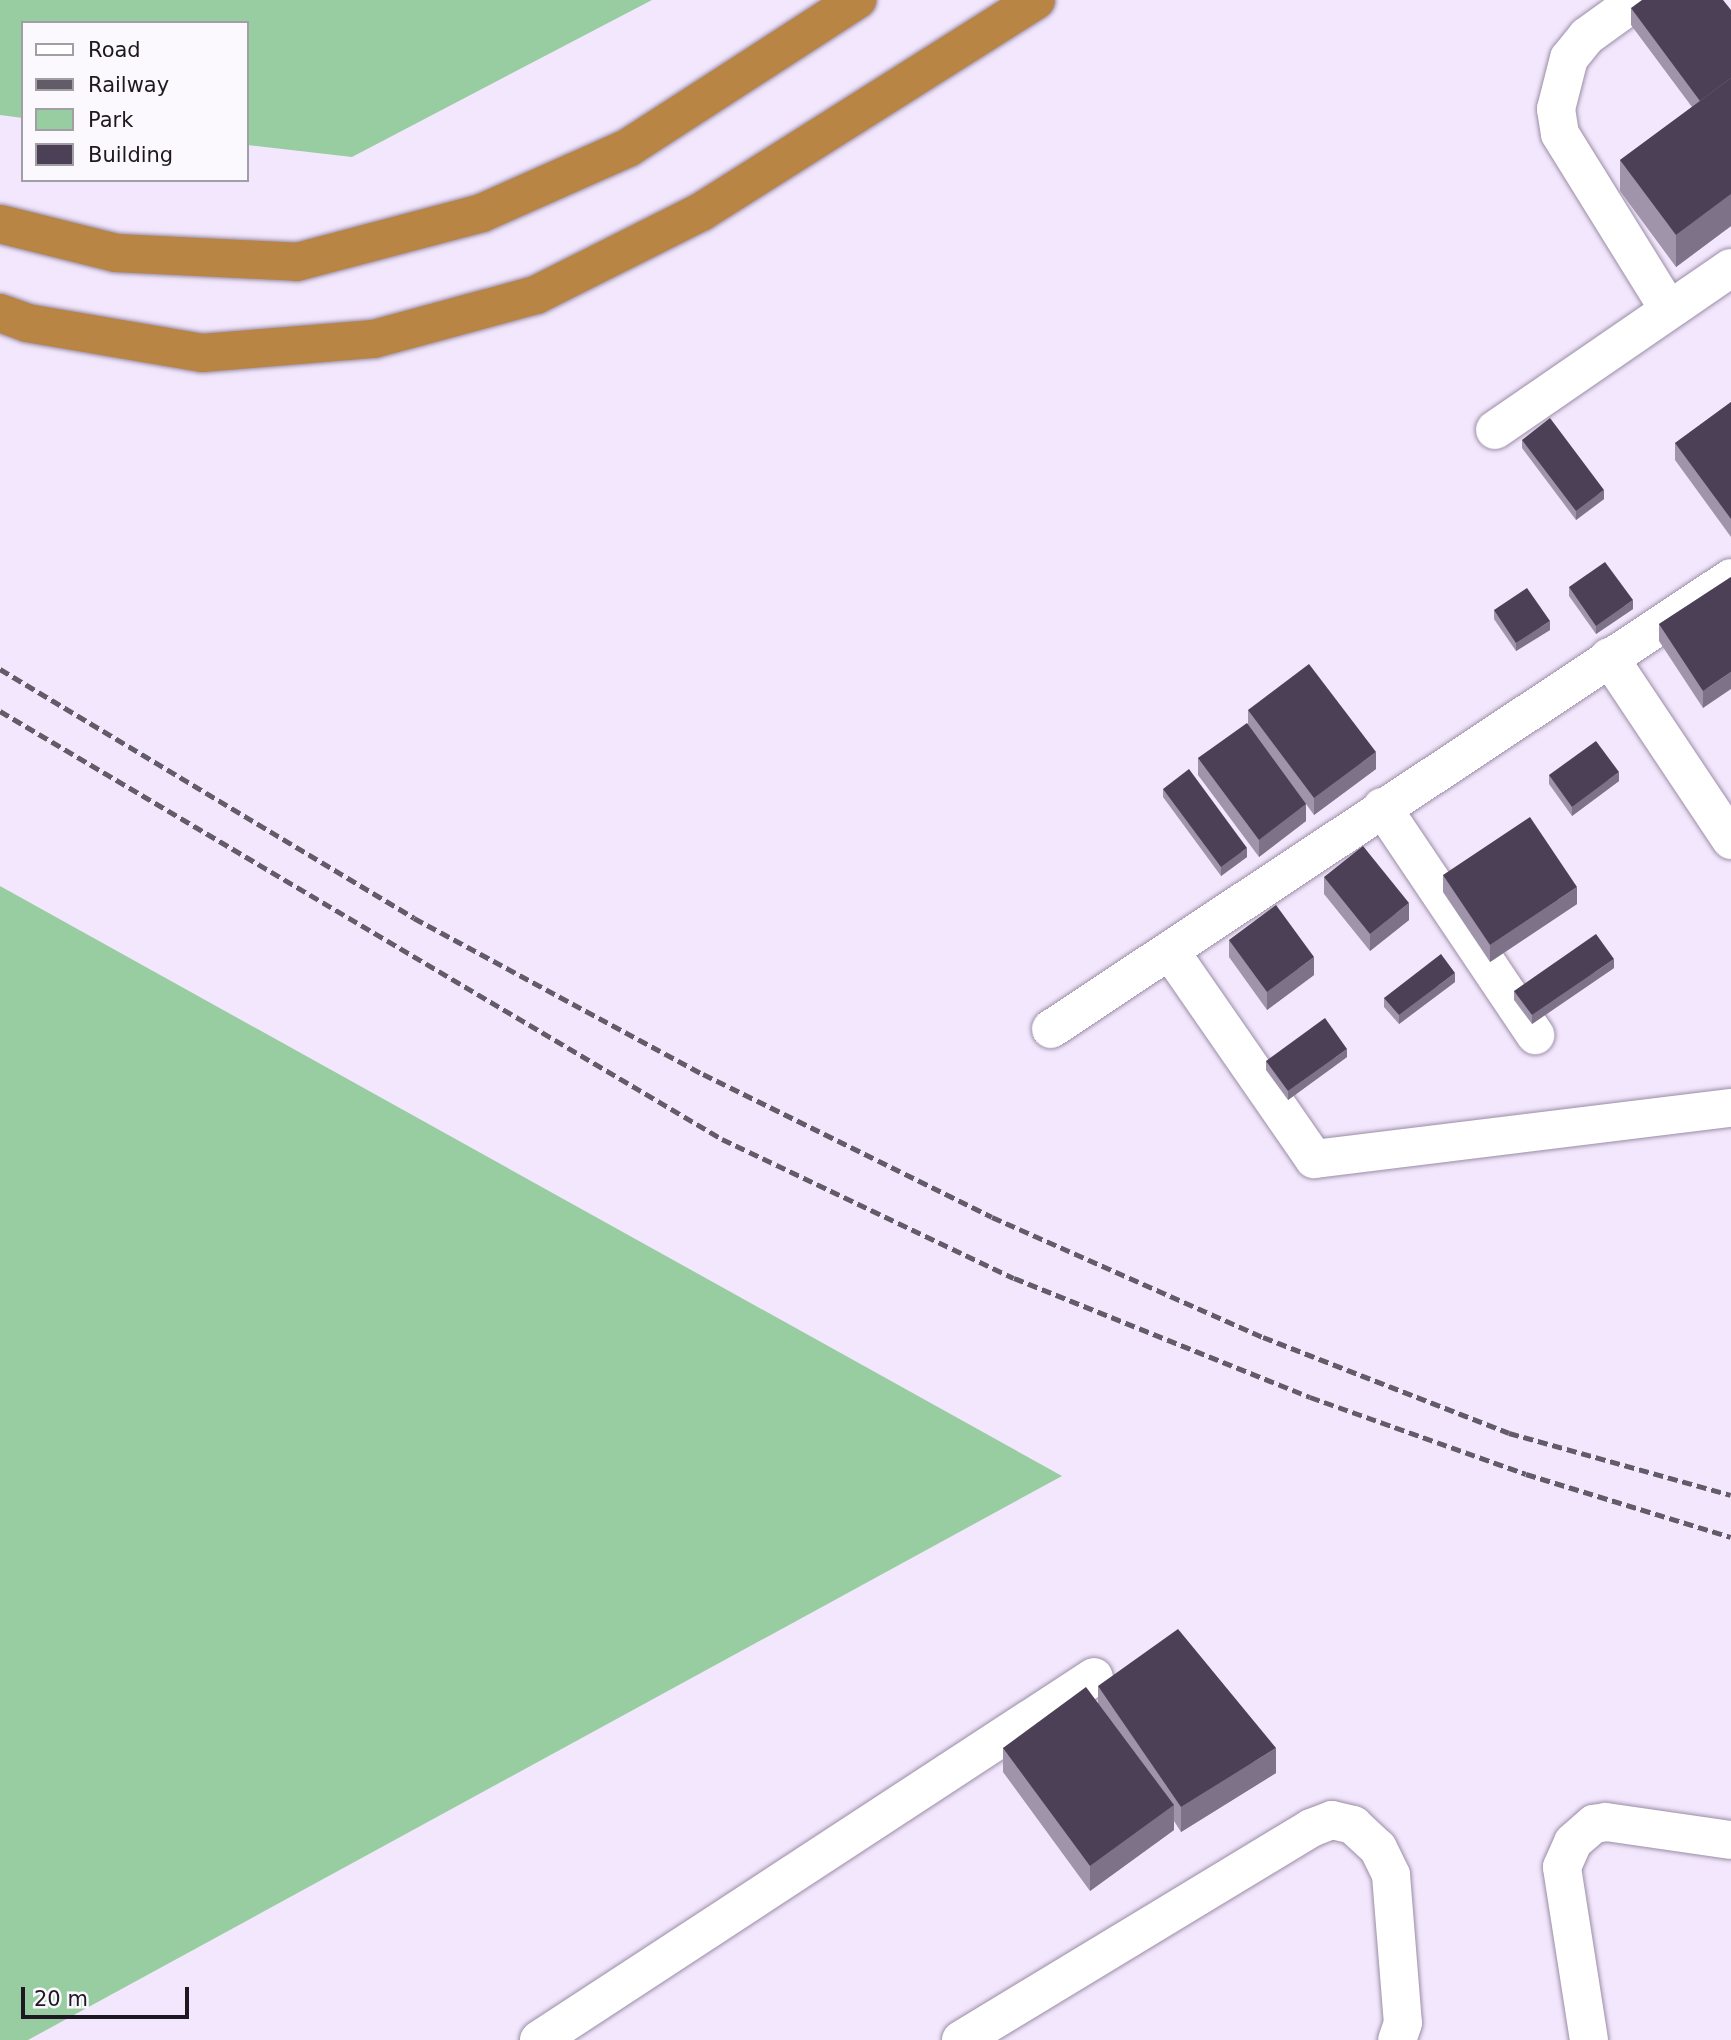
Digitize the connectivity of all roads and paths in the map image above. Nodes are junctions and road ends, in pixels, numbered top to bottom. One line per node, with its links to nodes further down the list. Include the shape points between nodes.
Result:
1 (857, 0): 4 (highway, via 628,148 482,213 297,262 116,253)
2 (1036, 0): 7 (highway, via 701,212 536,295 374,339 202,353 27,323)
3 (1637, 0): 6 (street, via 1587,36 1569,58 1556,109 1560,134)
4 (0, 225)
5 (1731, 268): 6 (street)
6 (1669, 310): 8 (street)
7 (0, 313)
8 (1495, 430)
9 (1731, 578): 10 (street)
10 (1609, 657): 11 (street); 12 (street)
11 (1382, 807): 13 (street); 15 (street)
12 (1731, 840)
13 (1170, 951): 14 (street); 16 (street, via 1314,1159)
14 (1051, 1029)
15 (1535, 1035)
16 (1731, 1108)
17 (1094, 1677): 19 (street)
18 (1731, 1840): 22 (street, via 1606,1822 1594,1824 1573,1842 1562,1867)
19 (539, 2040)
20 (961, 2040): 21 (street, via 1311,1828 1332,1820 1353,1825 1378,1848 1391,1875 1403,2023)
21 (1397, 2040)
22 (1589, 2040)

